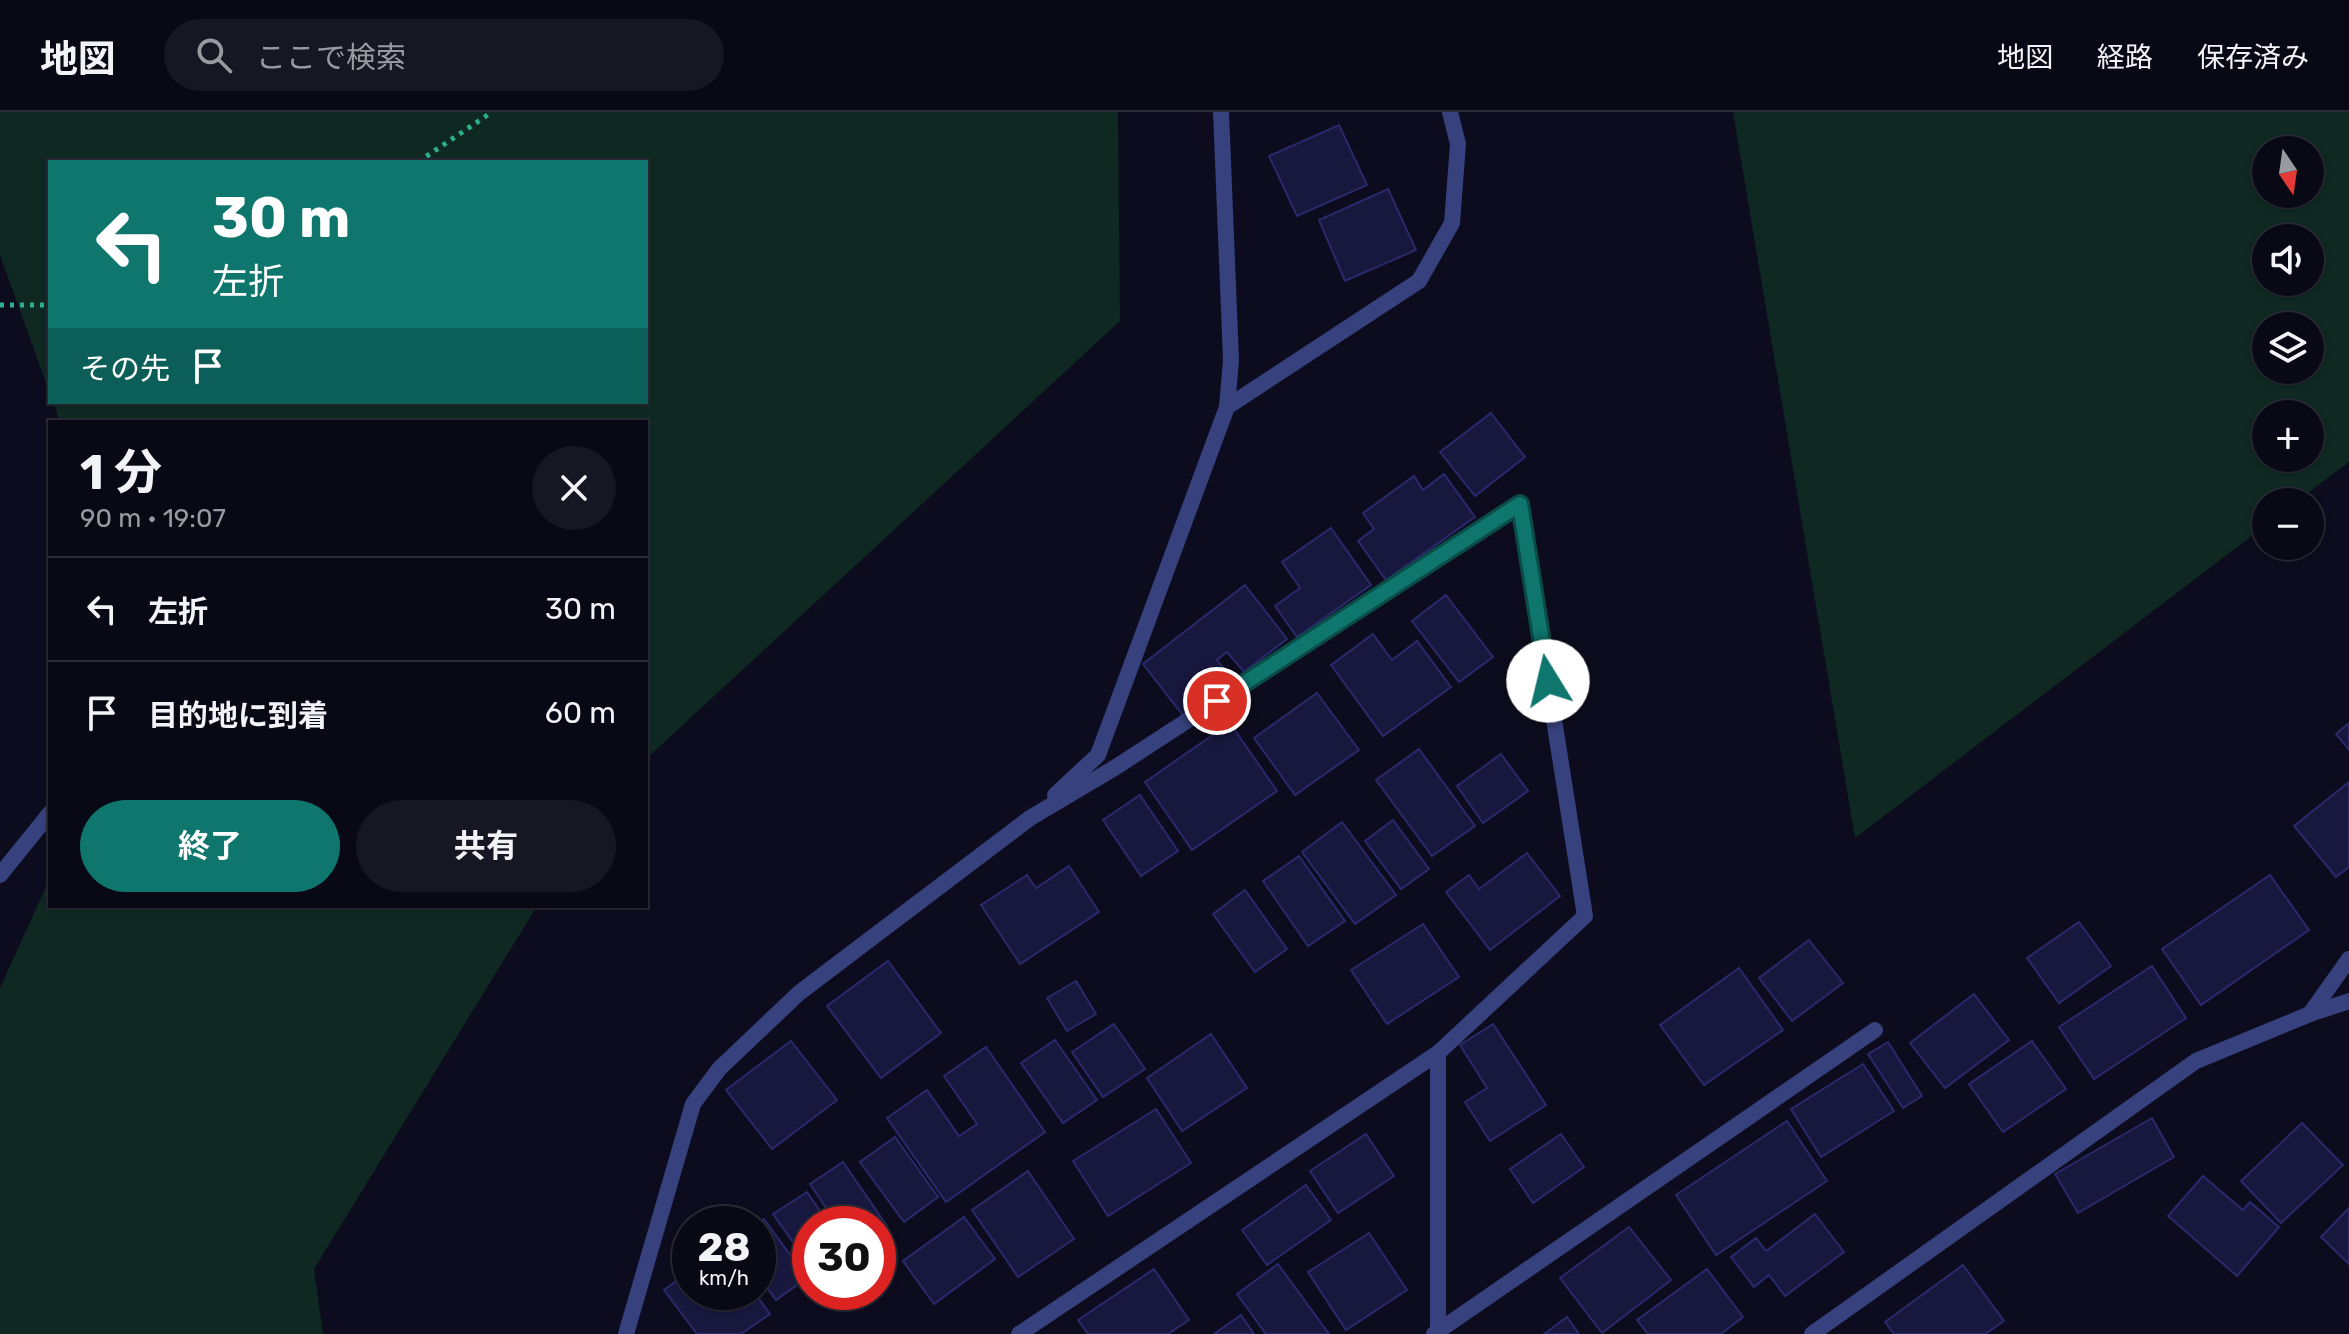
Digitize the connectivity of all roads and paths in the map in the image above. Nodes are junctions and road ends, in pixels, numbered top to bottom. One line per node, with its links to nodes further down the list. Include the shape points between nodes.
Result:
1 (492, 112): 4 (path)
2 (1221, 112): 7 (street, via 1231,360)
3 (1450, 112): 7 (street, via 1458,144 1452,223 1419,281)
4 (421, 160)
5 (0, 305): 6 (path)
6 (48, 305)
7 (1227, 407): 9 (street, via 1098,755)
8 (48, 815): 10 (street)
9 (1030, 818): 15 (street, via 1520,504 1585,916); 17 (street, via 799,993 719,1069 693,1104)
10 (0, 875)
11 (2349, 959): 13 (street)
12 (2349, 1001): 13 (street)
13 (2310, 1014): 19 (street, via 2196,1061)
14 (1875, 1030): 16 (street)
15 (1438, 1053): 16 (street); 18 (street)
16 (1437, 1333)
17 (626, 1334)
18 (1019, 1334)
19 (1812, 1334)

